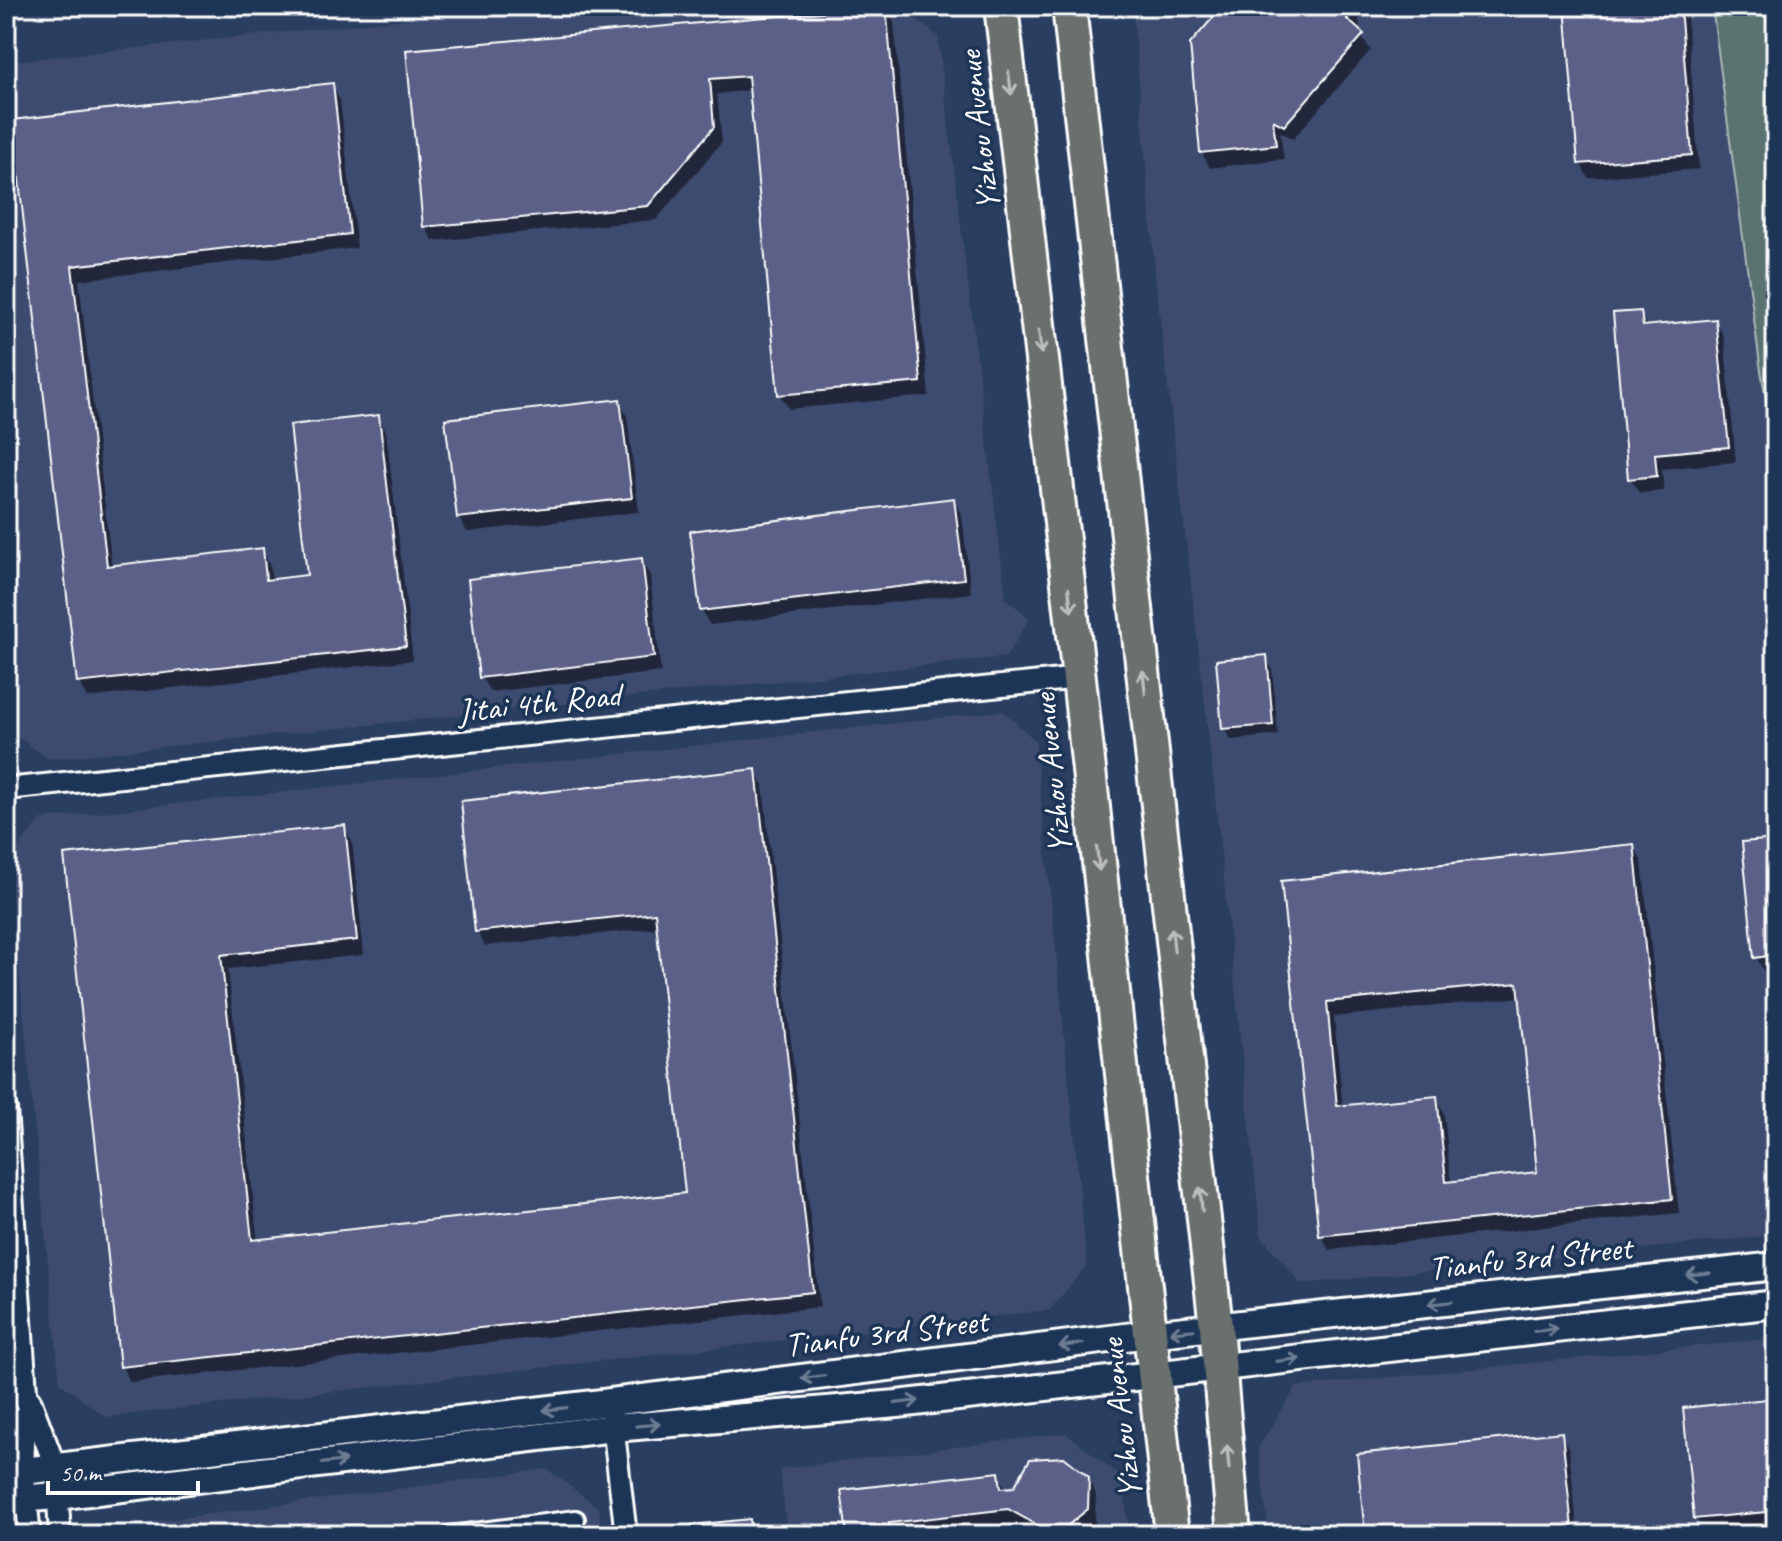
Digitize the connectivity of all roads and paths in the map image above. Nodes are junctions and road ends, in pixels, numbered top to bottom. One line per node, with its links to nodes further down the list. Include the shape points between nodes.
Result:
1 (1001, 6): 3 (main road, Yizhou Avenue, one-way to 3)
2 (1069, 6): 8 (main road, one-way to 2)
3 (1079, 678): 4 (street, Jitai 4th Road); 9 (main road, Yizhou Avenue, one-way to 9)
4 (6, 789)
5 (6, 1109): 12 (street)
6 (1776, 1266): 8 (street, Tianfu 3rd Street, one-way to 8)
7 (1776, 1304): 10 (street, Tianfu 3rd Street, one-way to 7)
8 (1216, 1327): 9 (street, Tianfu 3rd Street, one-way to 9); 10 (main road)
9 (1149, 1334): 11 (main road, Yizhou Avenue); 13 (street, Tianfu 3rd Street, one-way to 13)
10 (1220, 1368): 11 (street, Tianfu 3rd Street); 26 (main road, one-way to 10)
11 (1155, 1375): 13 (street, Tianfu 3rd Street, one-way to 11, via 897,1404); 25 (main road, Yizhou Avenue)
12 (26, 1391): 14 (street); 15 (street)
13 (612, 1415): 14 (street, Tianfu 3rd Street, one-way to 14); 16 (street, Tianfu 3rd Street, one-way to 13); 24 (street)
14 (56, 1469): 15 (street, Tianfu 3rd Street); 16 (street)
15 (14, 1472): 17 (street)
16 (56, 1496): 17 (street, Tianfu 3rd Street); 20 (street)
17 (16, 1499): 19 (street)
18 (576, 1519): 23 (street)
19 (30, 1535)
20 (60, 1535)
21 (346, 1535): 22 (street)
22 (358, 1535)
23 (450, 1535)
24 (626, 1535)
25 (1172, 1535)
26 (1234, 1535)

